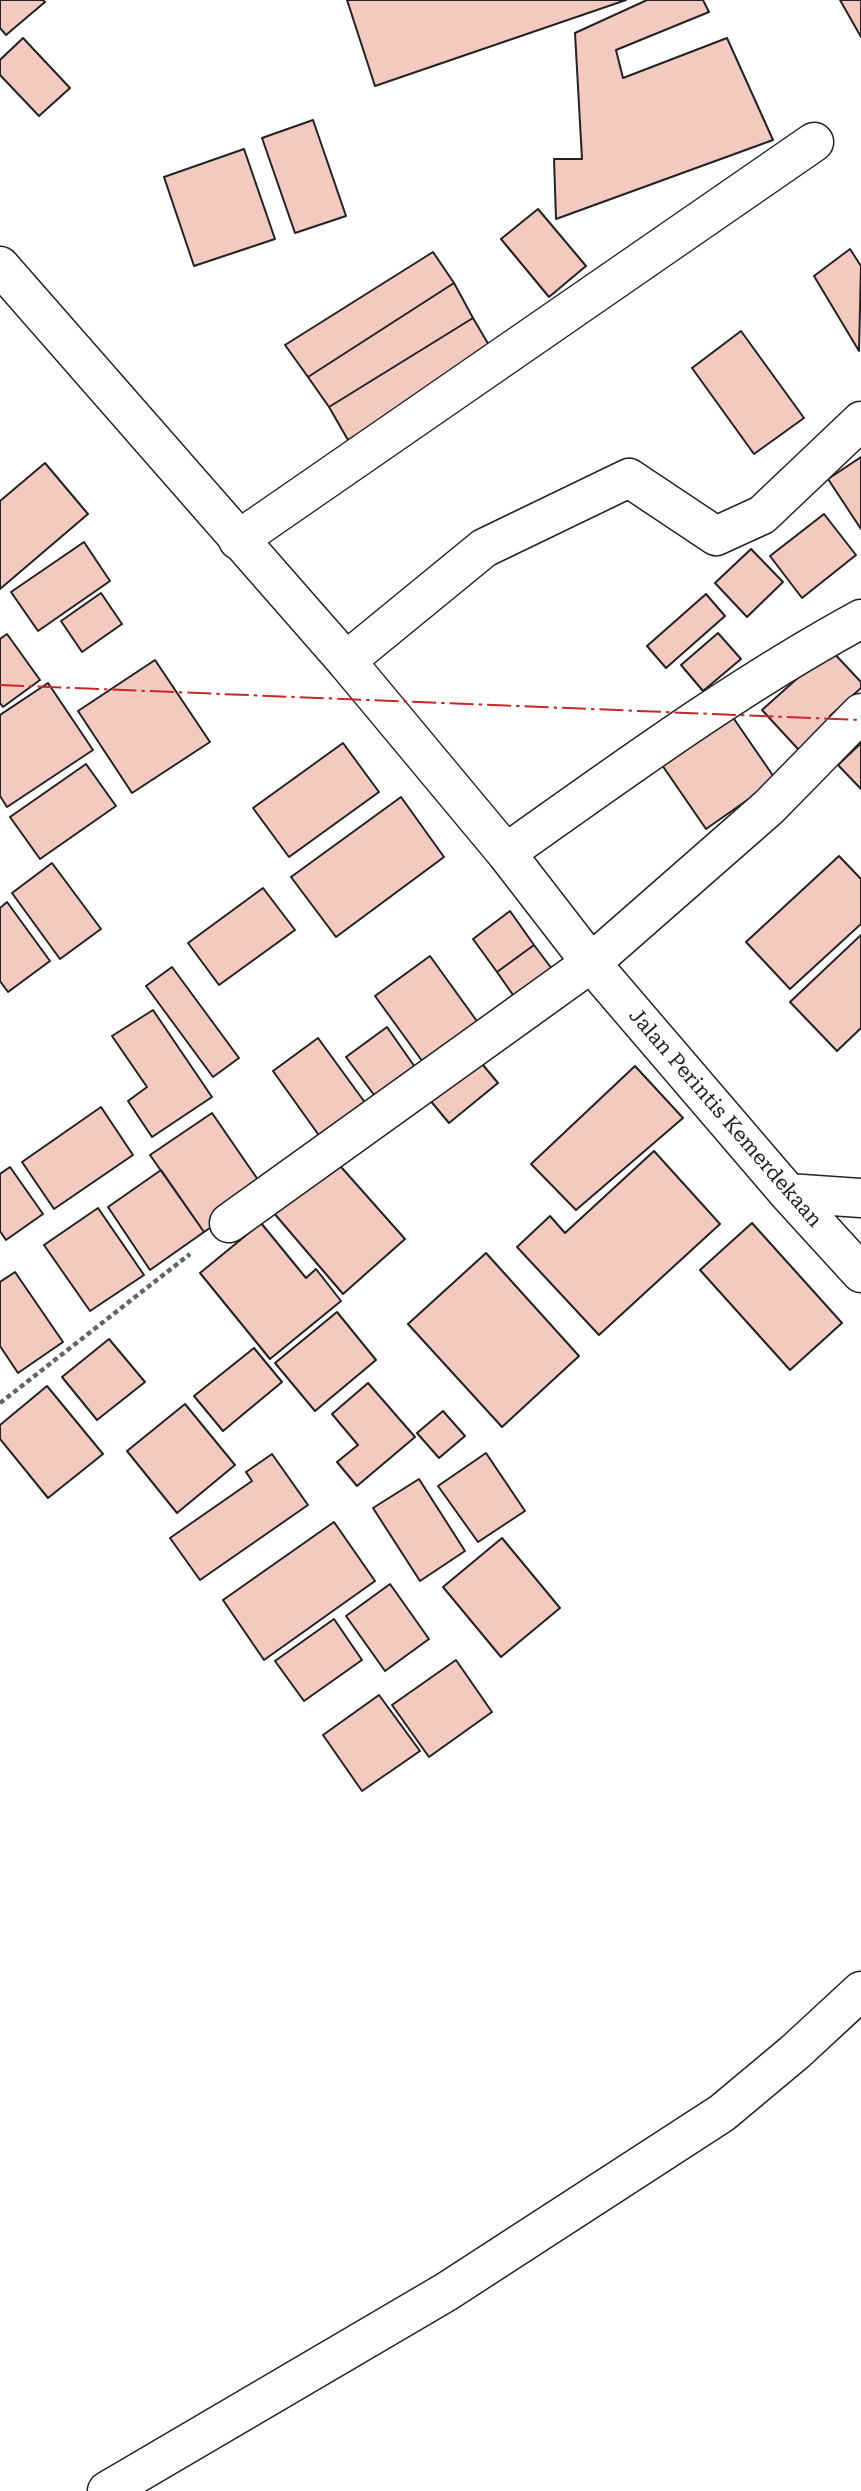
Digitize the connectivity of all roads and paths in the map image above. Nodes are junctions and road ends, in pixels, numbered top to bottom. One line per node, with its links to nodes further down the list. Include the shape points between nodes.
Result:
1 (814, 142): 4 (street)
2 (0, 266): 4 (street, Jalan Perintis Kemerdekaan)
3 (861, 421): 6 (street, via 762,515 716,536 629,478 484,548)
4 (238, 540): 6 (street, Jalan Perintis Kemerdekaan)
5 (861, 620): 8 (street, via 690,723)
6 (346, 661): 8 (street, Jalan Perintis Kemerdekaan)
7 (861, 713): 9 (street, via 769,807)
8 (506, 853): 9 (street, Jalan Perintis Kemerdekaan)
9 (591, 962): 10 (street, Jalan Perintis Kemerdekaan); 12 (street)
10 (788, 1193): 11 (street); 13 (street, Jalan Perintis Kemerdekaan)
11 (861, 1198)
12 (229, 1223): 14 (path)
13 (861, 1273)
14 (0, 1403)
15 (861, 1991): 16 (street, via 722,2113 446,2292)
16 (107, 2491)

